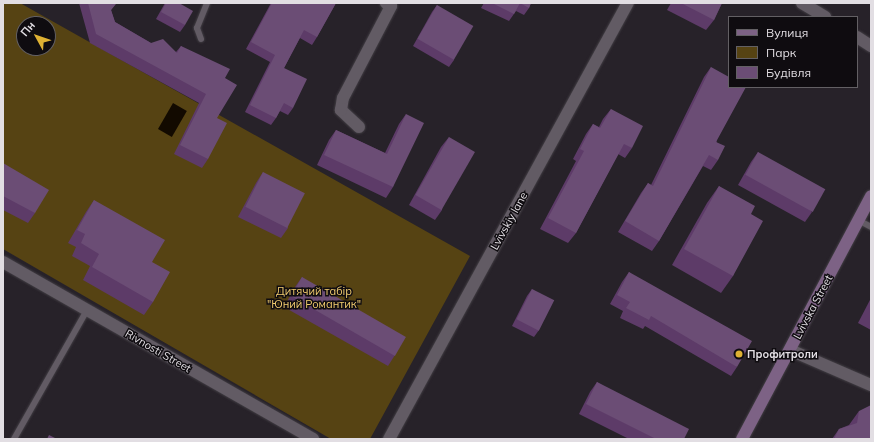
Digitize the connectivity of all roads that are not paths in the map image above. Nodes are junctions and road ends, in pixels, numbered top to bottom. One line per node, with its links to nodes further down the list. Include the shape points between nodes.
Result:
1 (207, 3): 7 (lane, via 197,28)
2 (628, 3): 19 (street, Lvivskiy lane)
3 (802, 3): 5 (street)
4 (390, 4): 9 (street, via 343,98 341,110)
5 (823, 16)
6 (858, 38): 8 (street)
7 (201, 39)
8 (871, 46)
9 (359, 127)
10 (871, 196): 11 (main road, Lvivska Street)
11 (858, 220): 12 (lane); 15 (main road, Lvivska Street)
12 (871, 227)
13 (3, 262): 14 (street, Rivnosti Street)
14 (87, 310): 17 (lane); 18 (street, Rivnosti Street)
15 (790, 350): 16 (street); 20 (main road, Lvivska Street)
16 (871, 385)
17 (14, 439)
18 (313, 439)
19 (389, 439)
20 (742, 439)

